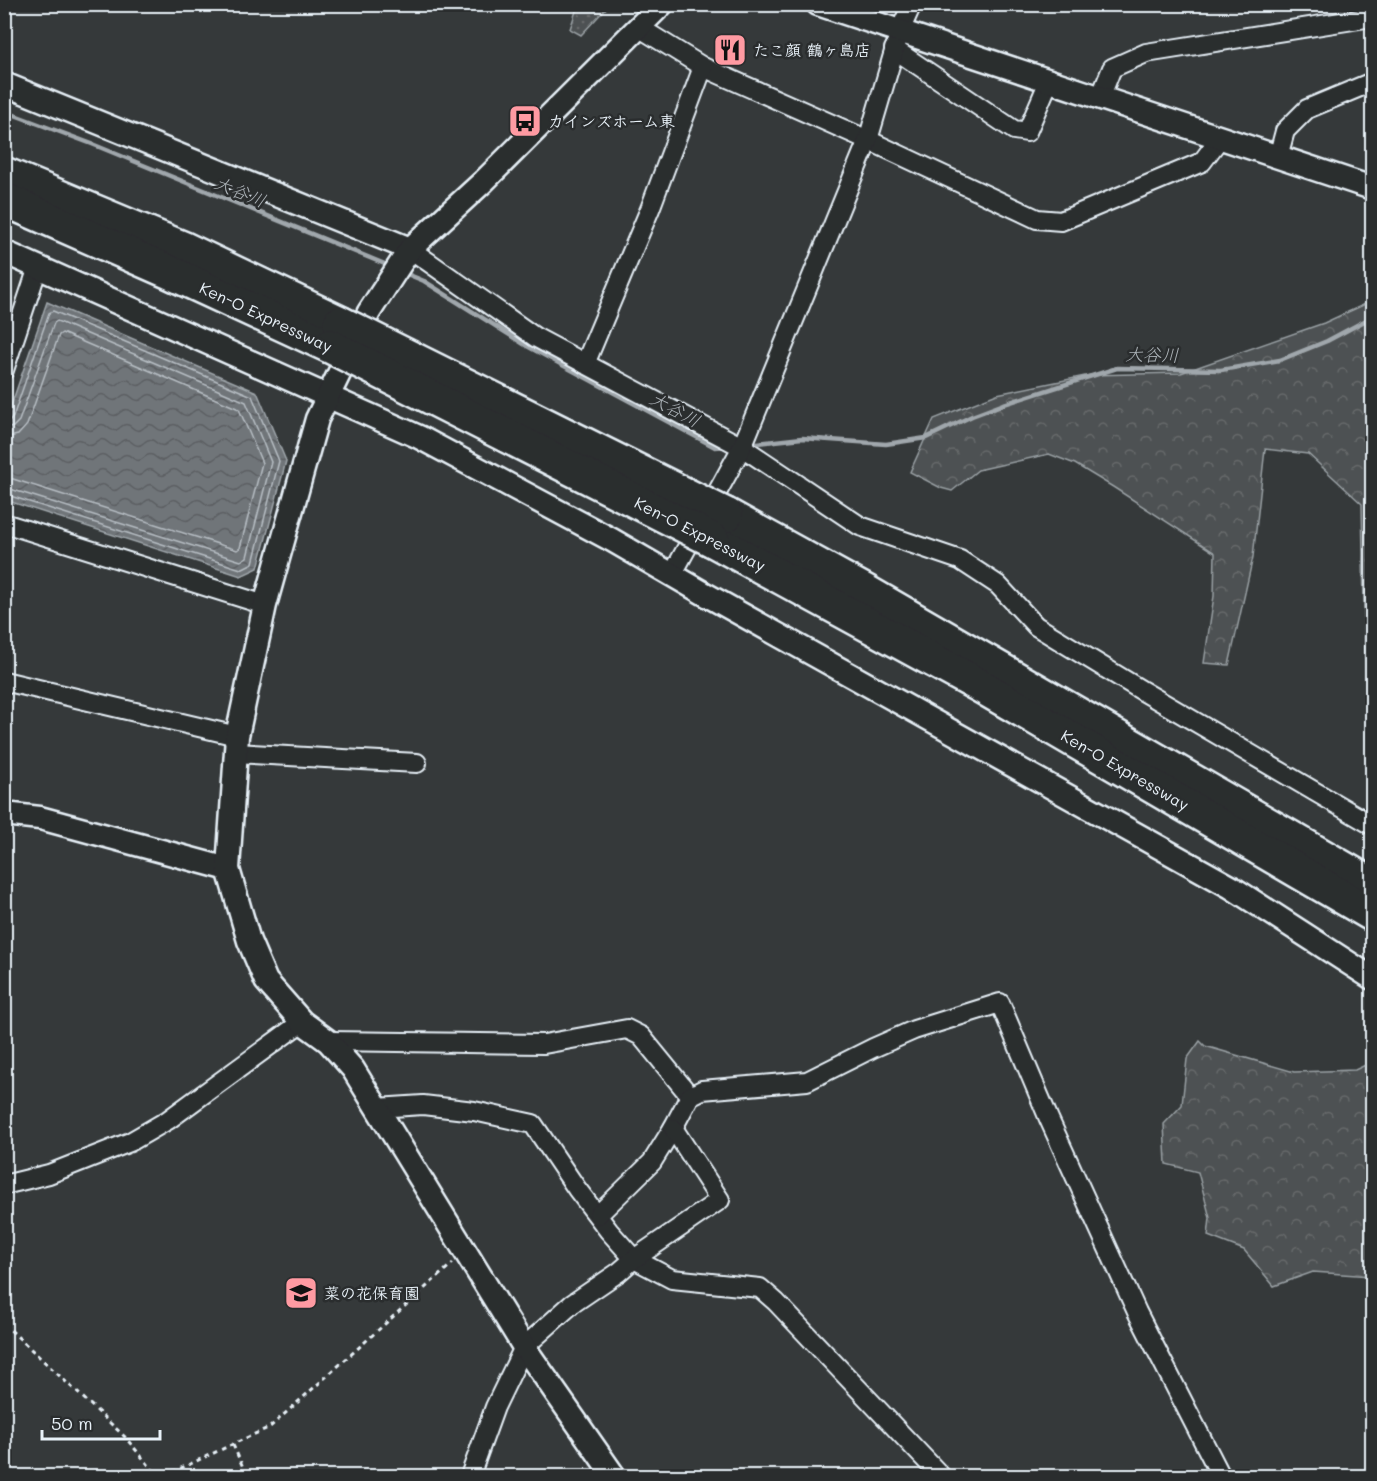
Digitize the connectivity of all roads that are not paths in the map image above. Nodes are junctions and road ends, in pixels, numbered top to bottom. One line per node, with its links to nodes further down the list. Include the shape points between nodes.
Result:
1 (662, 4): 5 (street)
2 (818, 4): 6 (street)
3 (912, 4): 6 (street)
4 (1372, 17): 11 (street, via 1146,52 1112,68)
5 (640, 27): 7 (street); 18 (street)
6 (897, 40): 8 (street); 8 (street, via 1014,130 1027,132); 13 (street)
7 (703, 67): 13 (street); 22 (street)
8 (1049, 81): 11 (street)
9 (1372, 82): 14 (street, via 1307,109 1285,131)
10 (4, 84): 18 (street)
11 (1100, 98): 12 (street)
12 (1220, 138): 13 (street, via 1202,162 1061,221 1038,219); 14 (street)
13 (868, 140): 25 (street)
14 (1278, 157): 16 (street)
15 (4, 174): 21 (highway, Ken-O Expressway, via 182,248)
16 (1372, 188)
17 (4, 199): 21 (highway, Ken-O Expressway, via 170,272)
18 (410, 249): 22 (street, via 535,337); 24 (street, via 369,312)
19 (4, 252): 20 (street)
20 (38, 267): 23 (street); 24 (street)
21 (335, 335): 34 (highway, Ken-O Expressway, bridge, via 719,528 866,592)
22 (585, 363): 25 (street)
23 (4, 370)
24 (326, 398): 27 (street, via 419,437); 28 (street, via 316,419)
25 (742, 447): 27 (street); 33 (street, via 860,526 960,560 998,585 1036,626)
26 (4, 523): 28 (street)
27 (672, 575): 38 (street, via 1231,887)
28 (265, 604): 30 (street)
29 (4, 681): 30 (street)
30 (236, 744): 31 (street); 35 (street)
31 (417, 763)
32 (4, 814): 35 (street, via 40,818)
33 (1372, 825)
34 (1315, 865): 36 (highway); 37 (highway)
35 (228, 869): 39 (street, via 249,941 266,981)
36 (1372, 883)
37 (1372, 916)
38 (1372, 978)
39 (302, 1022): 40 (street); 44 (street, via 177,1113 130,1142 50,1174)
40 (328, 1041): 41 (street, via 544,1044 627,1029 641,1036); 42 (street, via 353,1070)
41 (690, 1096): 43 (street); 51 (street, via 702,1090 807,1081 914,1030 1000,1003 1137,1312)
42 (377, 1108): 45 (street, via 423,1105 533,1124); 47 (street)
43 (674, 1128): 45 (street, via 652,1162); 46 (street, via 720,1200)
44 (4, 1185)
45 (598, 1215): 46 (street)
46 (634, 1258): 47 (street, via 572,1304); 50 (street, via 672,1279 760,1288)
47 (524, 1347): 48 (street, via 495,1407); 49 (street)
48 (470, 1476)
49 (614, 1476)
50 (941, 1476)
51 (1221, 1476)

